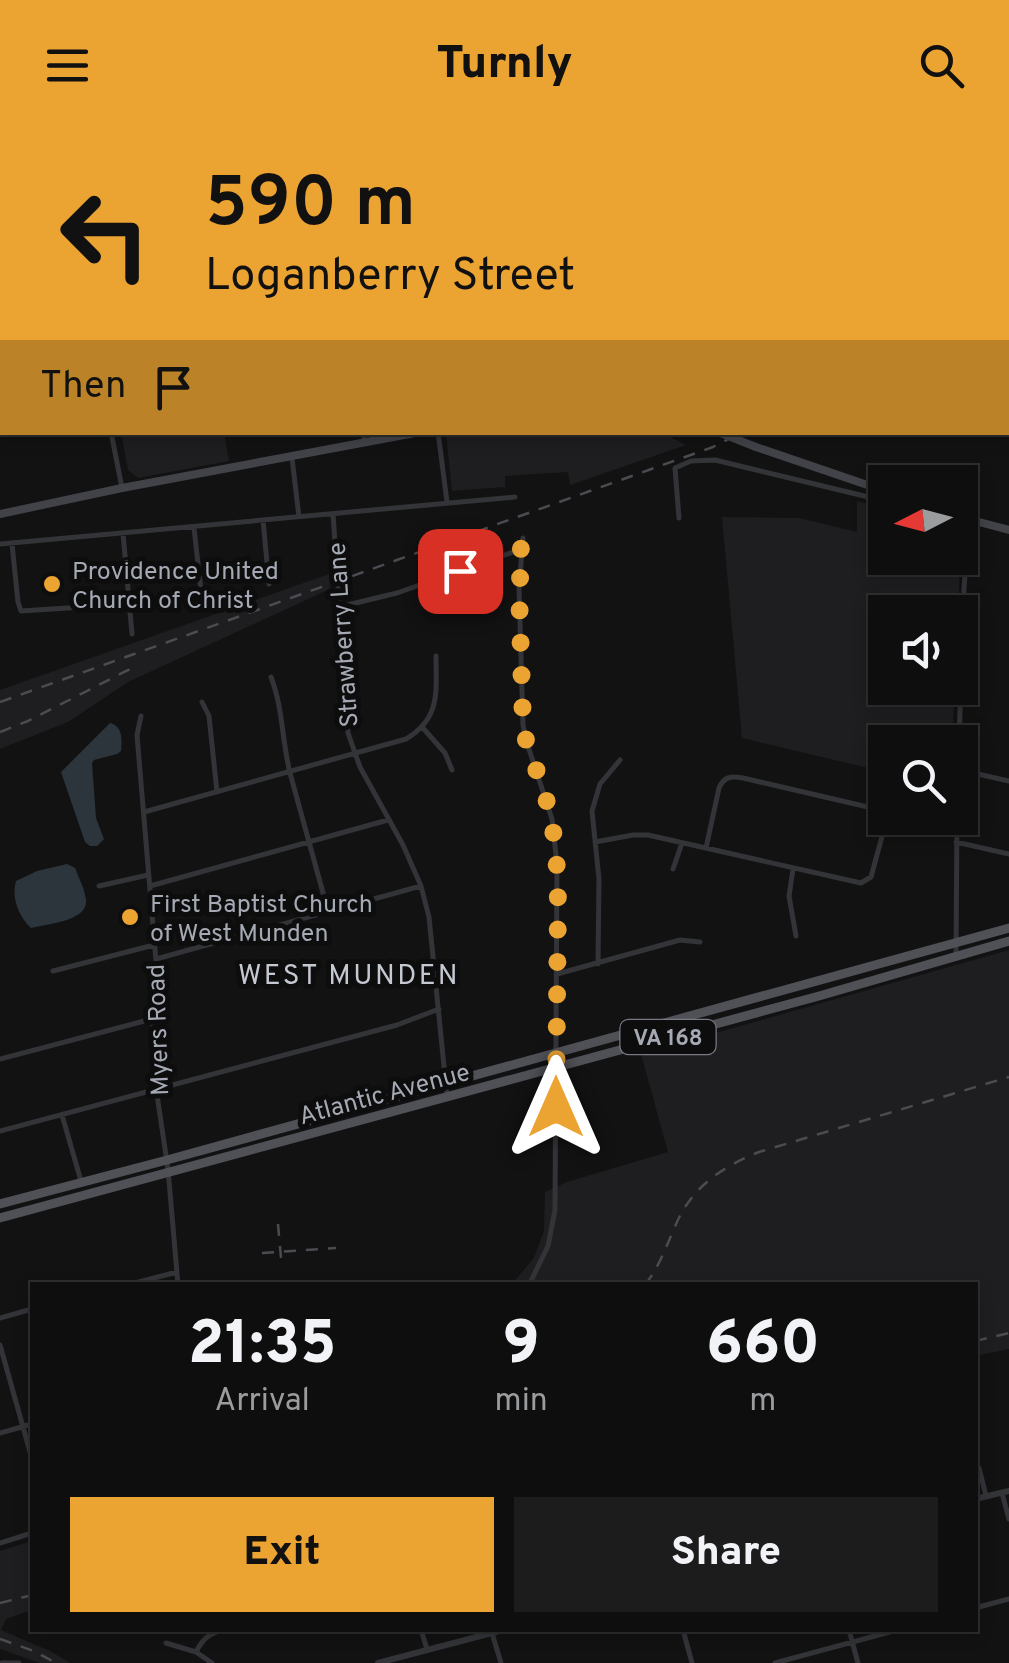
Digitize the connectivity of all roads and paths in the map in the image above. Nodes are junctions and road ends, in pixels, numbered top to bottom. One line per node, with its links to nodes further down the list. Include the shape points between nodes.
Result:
1 (111, 435): 9 (street)
2 (364, 435): 6 (street)
3 (406, 435): 6 (main road)
4 (438, 435): 12 (street)
5 (726, 435): 8 (main road, bridge)
6 (365, 444): 7 (main road)
7 (292, 458): 9 (main road); 15 (street)
8 (868, 485)
9 (122, 488): 13 (main road)
10 (515, 497): 12 (street)
11 (868, 497): 16 (street, via 715,460 691,461 675,468)
12 (447, 502): 14 (street)
13 (0, 514)
14 (333, 514): 15 (street); 29 (street, Strawberry Lane)
15 (299, 517): 17 (street)
16 (680, 518)
17 (263, 520): 19 (street); 27 (street)
18 (978, 522): 20 (main road)
19 (194, 527): 21 (street); 30 (street)
20 (1009, 530)
21 (123, 534): 24 (street); 28 (street)
22 (523, 538): 25 (street)
23 (0, 544): 24 (street)
24 (12, 544): 28 (street, via 21,610)
25 (523, 548): 29 (street); 73 (street, via 523,725 554,832)
26 (964, 575): 36 (street)
27 (269, 584)
28 (130, 604): 31 (street)
29 (339, 607): 38 (street, Strawberry Lane)
30 (203, 609)
31 (132, 634)
32 (436, 656): 37 (street, via 435,703)
33 (271, 677): 41 (street)
34 (202, 702): 44 (street)
35 (141, 716): 46 (street, Myers Road)
36 (960, 725)
37 (423, 728): 38 (street); 40 (street)
38 (354, 754): 41 (street); 47 (street, Strawberry Lane)
39 (620, 760): 51 (street, via 595,796)
40 (452, 770)
41 (290, 772): 44 (street); 50 (street)
42 (978, 774): 43 (street)
43 (1009, 781)
44 (217, 792): 46 (street)
45 (868, 809): 54 (street, via 727,778)
46 (144, 812): 58 (street, Myers Road)
47 (388, 820): 50 (street); 61 (street, Strawberry Lane)
48 (882, 835): 57 (street, via 866,882)
49 (956, 835): 52 (street)
50 (307, 842): 60 (street); 62 (street)
51 (595, 842): 53 (street, via 633,835); 71 (street)
52 (956, 842): 55 (street); 67 (street)
53 (682, 843): 54 (street); 56 (street)
54 (706, 848): 57 (street)
55 (1009, 854)
56 (673, 869)
57 (793, 870): 64 (street, via 789,896)
58 (148, 875): 59 (street); 60 (street, Myers Road)
59 (99, 886)
60 (150, 886): 68 (street, Myers Road)
61 (421, 886): 62 (street); 74 (street, Strawberry Lane)
62 (328, 911): 70 (street)
63 (1009, 928): 67 (main road, Atlantic Avenue / VA 168)
64 (796, 936)
65 (1009, 941): 69 (main road, Atlantic Avenue / VA 168)
66 (700, 942): 71 (street, via 680,940)
67 (956, 944): 69 (street); 76 (main road, Atlantic Avenue / VA 168)
68 (154, 945): 70 (street, Myers Road); 72 (street)
69 (956, 956): 78 (main road, Atlantic Avenue / VA 168)
70 (156, 959): 75 (street, Myers Road)
71 (598, 964): 73 (street)
72 (53, 971)
73 (557, 974): 76 (street)
74 (439, 1010): 79 (street, Strawberry Lane); 80 (street)
75 (153, 1018): 77 (street); 80 (street, Myers Road)
76 (556, 1054): 78 (street); 79 (main road, Atlantic Avenue / VA 168)
77 (0, 1059)
78 (556, 1067): 81 (main road, Atlantic Avenue / VA 168); 92 (street, via 555,1210)
79 (446, 1083): 81 (street, Strawberry Lane); 84 (main road, Atlantic Avenue / VA 168)
80 (156, 1088): 82 (street); 84 (street, Myers Road)
81 (448, 1097): 85 (main road, Atlantic Avenue / VA 168)
82 (62, 1114): 83 (street); 86 (street)
83 (0, 1131)
84 (167, 1160): 85 (street, Myers Road); 86 (main road, Atlantic Avenue / VA 168)
85 (169, 1172): 88 (main road, Atlantic Avenue / VA 168); 89 (street, Myers Road)
86 (81, 1181): 87 (main road, Atlantic Avenue / VA 168)
87 (0, 1204)
88 (0, 1218)
89 (177, 1272): 90 (street); 91 (street, Myers Road)
90 (139, 1282)
91 (178, 1282)
92 (530, 1282)
93 (30, 1310): 94 (street)
94 (0, 1318)
95 (0, 1344): 97 (street)
96 (30, 1424): 97 (street)
97 (23, 1426): 98 (street); 99 (street)
98 (0, 1432)
99 (30, 1452)
100 (979, 1468): 102 (street)
101 (1005, 1492): 102 (street); 104 (street)
102 (986, 1496): 103 (street)
103 (978, 1498)
104 (1009, 1518)
105 (30, 1534): 106 (street)
106 (0, 1542)
107 (1009, 1599): 108 (street)
108 (978, 1607)
109 (216, 1632): 119 (street)
110 (422, 1632): 118 (street)
111 (496, 1632): 115 (street)
112 (684, 1632): 125 (street)
113 (849, 1632): 116 (street)
114 (890, 1632): 116 (street)
115 (492, 1633): 118 (street); 124 (street)
116 (852, 1642): 126 (street); 127 (street)
117 (166, 1643): 119 (street)
118 (427, 1649): 123 (street)
119 (196, 1652): 122 (street)
120 (2, 1663): 121 (street)
121 (19, 1663)
122 (212, 1663)
123 (378, 1663)
124 (501, 1663)
125 (692, 1663)
126 (775, 1663)
127 (858, 1663)

